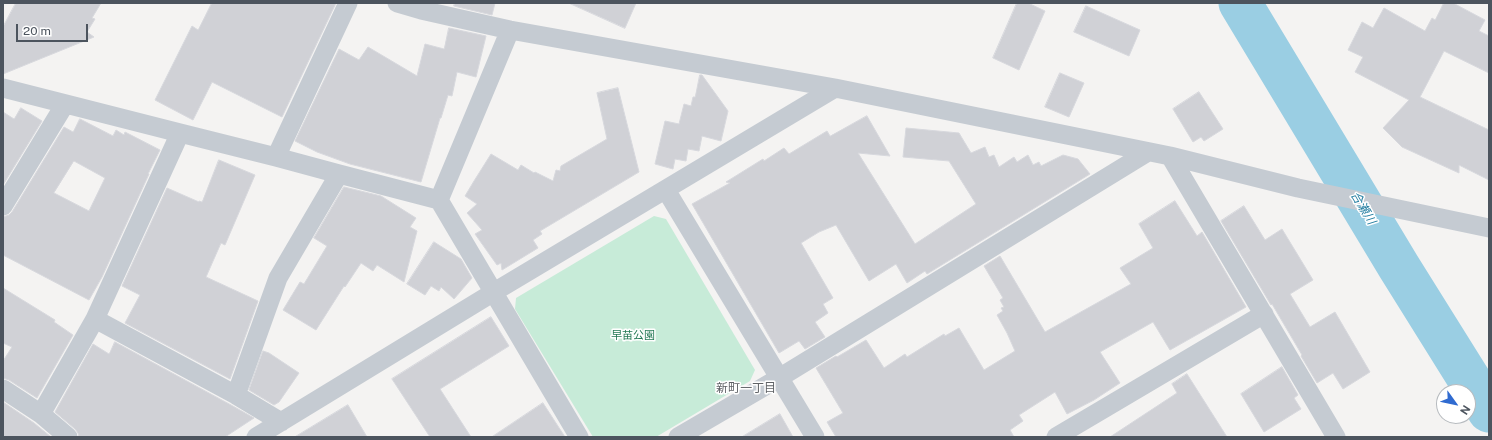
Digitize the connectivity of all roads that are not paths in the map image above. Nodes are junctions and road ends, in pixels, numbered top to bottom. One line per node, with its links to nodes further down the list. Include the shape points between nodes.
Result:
1 (348, 3): 9 (street)
2 (397, 3): 3 (street)
3 (510, 30): 5 (street); 13 (street)
4 (3, 88): 6 (street)
5 (835, 88): 8 (street); 12 (street)
6 (65, 104): 7 (street); 14 (street)
7 (180, 133): 9 (street); 18 (street)
8 (1148, 152): 10 (street); 19 (street)
9 (276, 156): 11 (street)
10 (1170, 156): 15 (street, via 1298,188); 17 (street)
11 (339, 174): 13 (street); 21 (street, via 278,278)
12 (666, 190): 16 (street); 19 (street)
13 (439, 200): 16 (street)
14 (3, 206)
15 (1489, 228)
16 (494, 292): 23 (street); 26 (street)
17 (1264, 314): 29 (street); 30 (street)
18 (95, 319): 21 (street); 22 (street)
19 (779, 378): 27 (street); 28 (street)
20 (3, 389): 22 (street)
21 (236, 395): 23 (street)
22 (41, 414): 24 (street)
23 (281, 422): 25 (street)
24 (68, 437)
25 (256, 437)
26 (579, 437)
27 (678, 437)
28 (815, 437)
29 (1056, 437)
30 (1336, 437)

